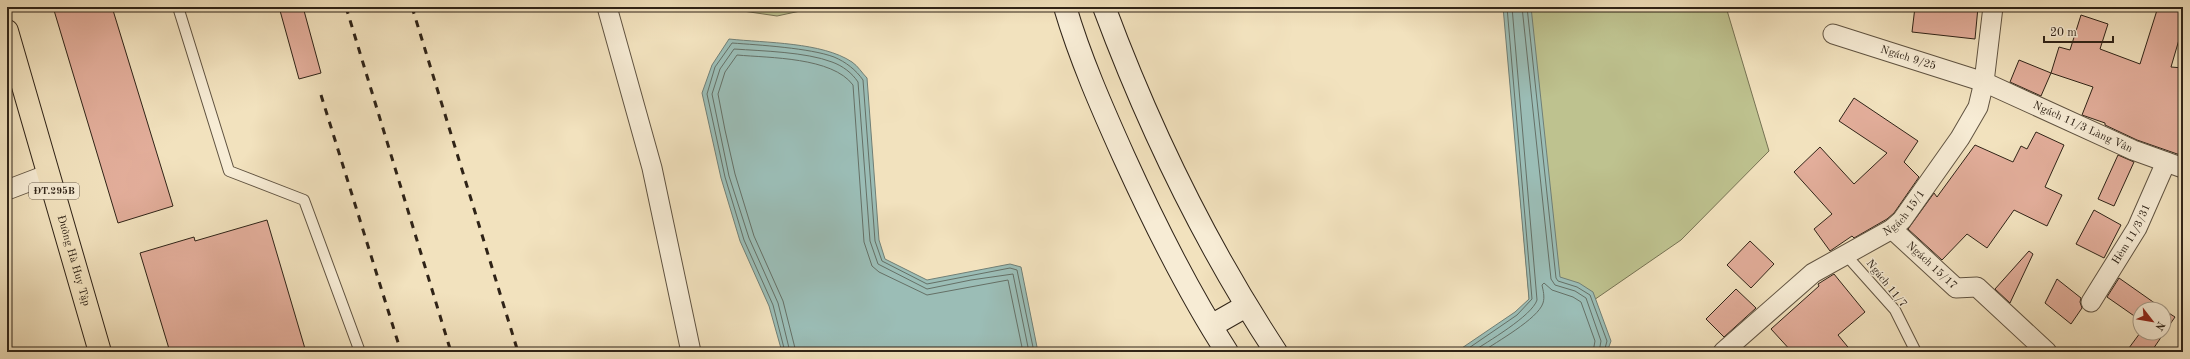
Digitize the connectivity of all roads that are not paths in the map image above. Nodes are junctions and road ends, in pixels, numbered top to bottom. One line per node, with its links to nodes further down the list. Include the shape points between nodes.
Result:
1 (178, 7): 19 (lane, via 229,171 304,200)
2 (607, 7): 20 (street, via 652,168)
3 (1065, 7): 16 (street, via 1102,108 1137,187 1175,263)
4 (1104, 7): 15 (street, via 1130,76 1165,155 1204,232)
5 (1993, 7): 8 (street, Ngách 15/1)
6 (7, 31): 10 (main road, Đường Hà Huy Tập / ĐT.295B)
7 (1832, 34): 8 (street, Ngách 9/25)
8 (1984, 82): 9 (street, Ngách 11/3 Làng Vân, via 2133,150); 12 (street, Ngách 15/1, via 1978,107 1960,138 1902,220)
9 (2174, 165): 14 (street, Hẻm 11/3/31)
10 (49, 174): 11 (street); 18 (main road, Đường Hà Huy Tập / ĐT.295B)
11 (7, 190)
12 (1892, 229): 13 (street, Ngách 15/1); 24 (street, Ngách 15/17, via 1956,288 1977,287)
13 (1845, 254): 17 (street, Ngách 15/1, via 1813,273 1748,329); 23 (lane, Ngách 11/7, via 1894,310)
14 (2091, 302)
15 (1246, 306): 16 (street); 22 (street)
16 (1211, 326): 21 (street)
17 (1732, 349)
18 (100, 352)
19 (360, 352)
20 (691, 352)
21 (1227, 352)
22 (1276, 352)
23 (1916, 352)
24 (2047, 352)

